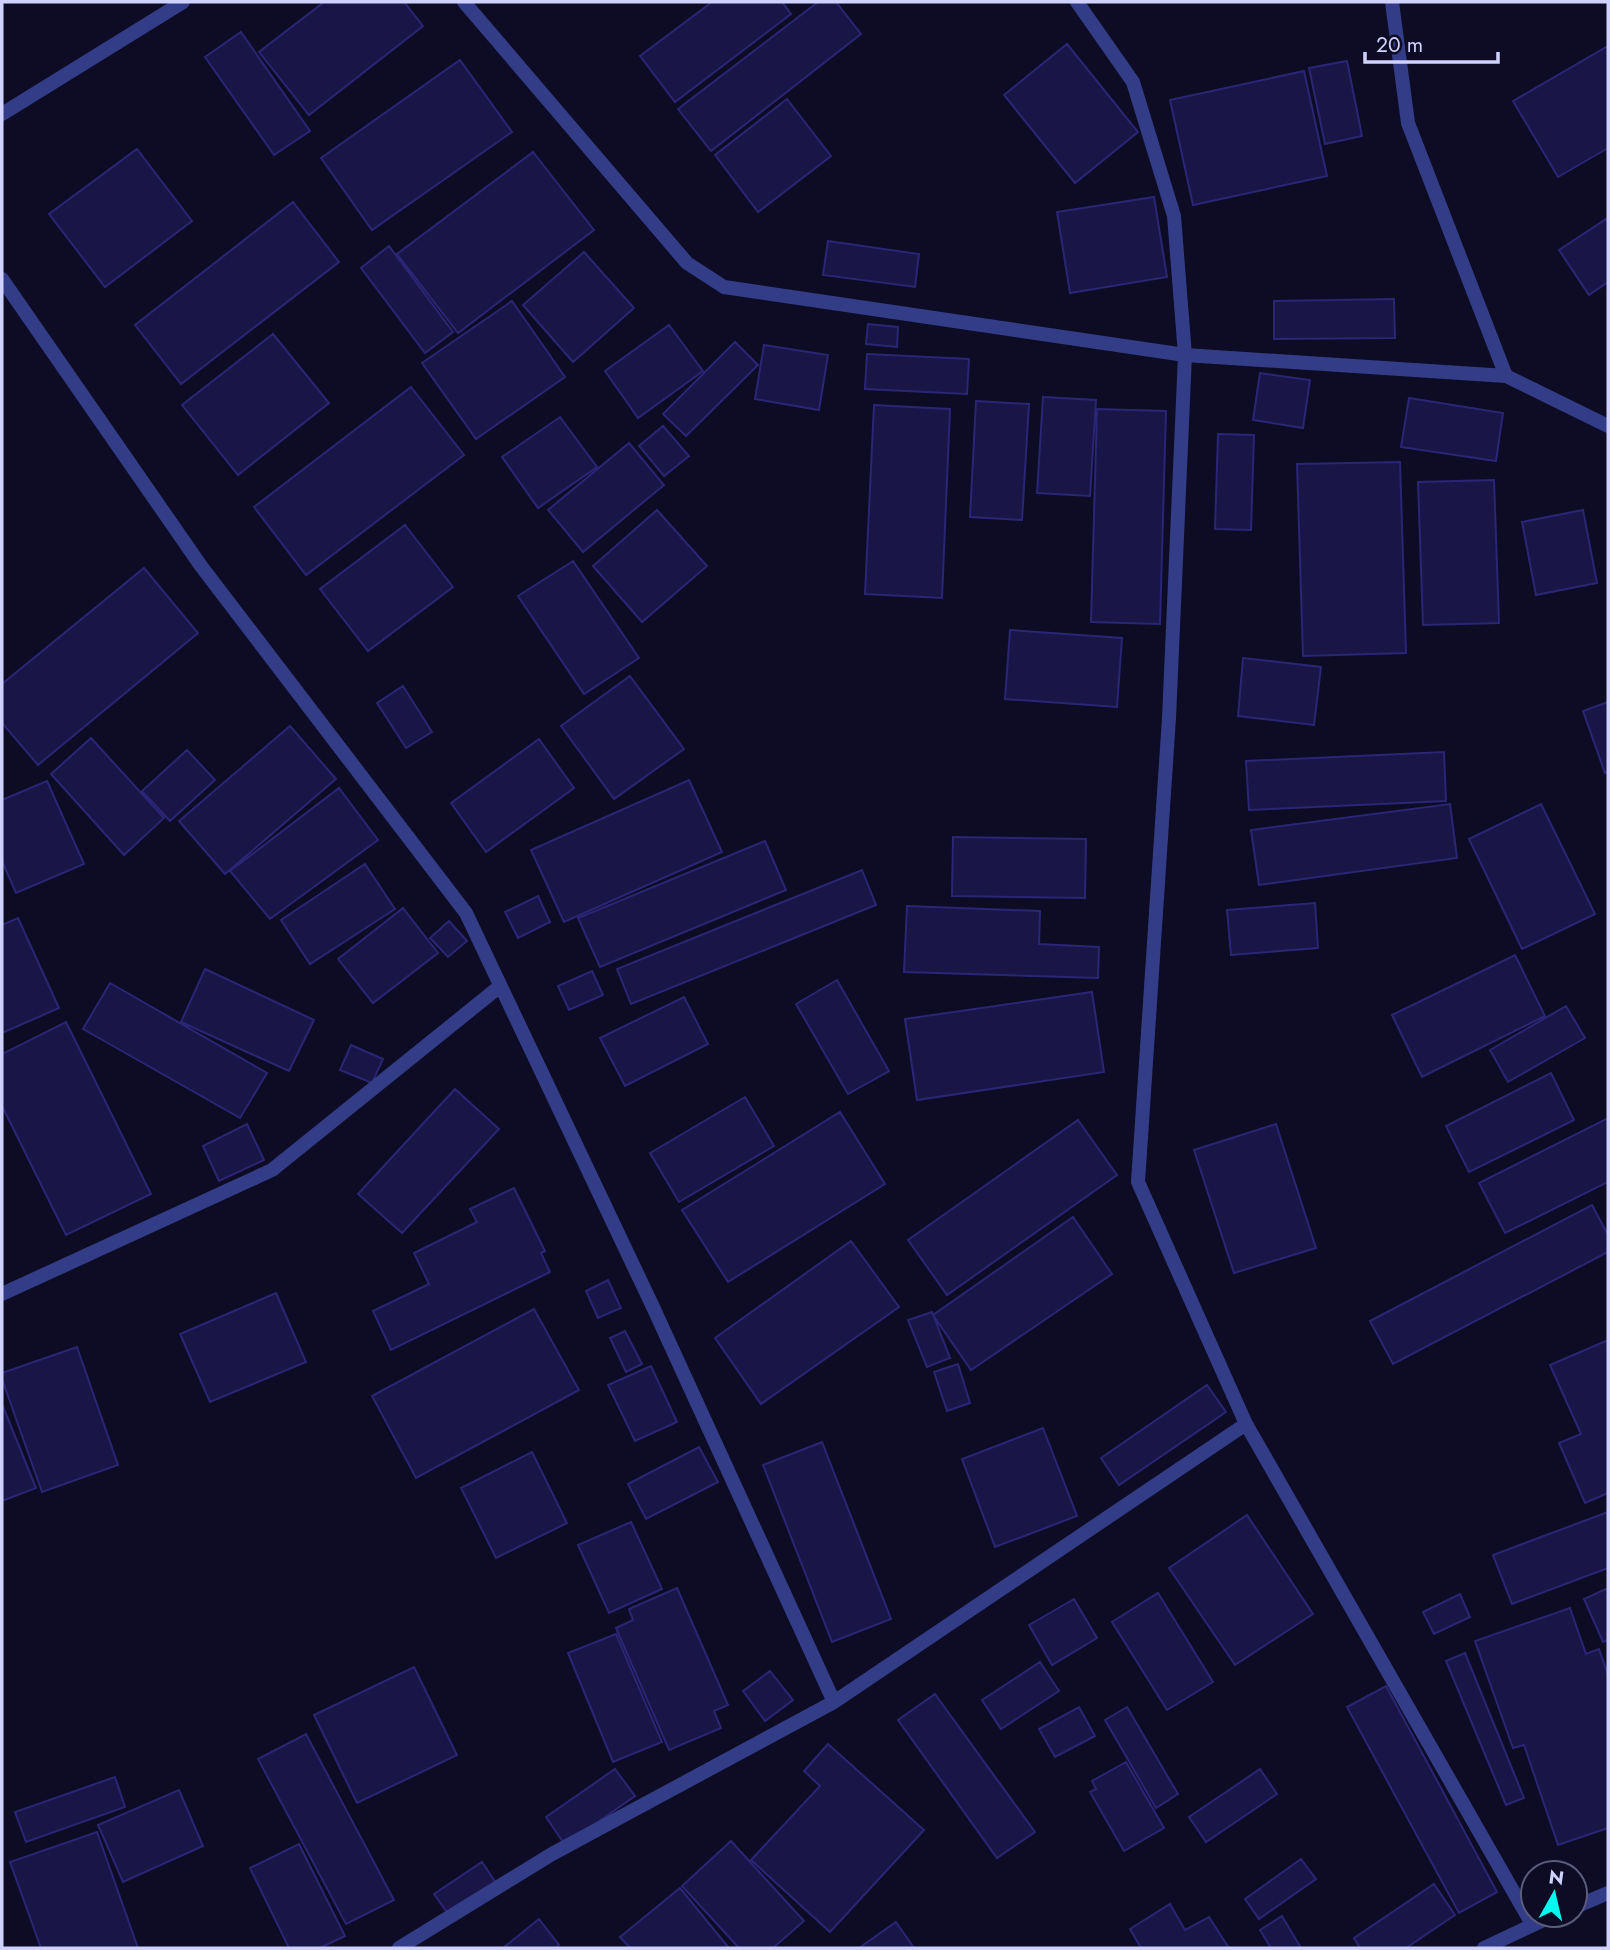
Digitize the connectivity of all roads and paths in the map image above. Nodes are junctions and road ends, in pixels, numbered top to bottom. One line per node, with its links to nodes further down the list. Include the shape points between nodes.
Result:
1 (183, 2): 5 (street)
2 (464, 2): 7 (street, via 687,263 724,287)
3 (1077, 2): 7 (street, via 1133,82 1174,216)
4 (1392, 2): 8 (street, via 1408,123)
5 (2, 114)
6 (2, 279): 10 (street, via 201,566 466,914)
7 (1185, 355): 8 (street); 12 (street, via 1169,718 1138,1182)
8 (1506, 376): 9 (street)
9 (1608, 426)
10 (499, 987): 11 (street, via 272,1170); 13 (street, via 653,1307)
11 (2, 1294)
12 (1246, 1424): 13 (street); 15 (street)
13 (834, 1702): 18 (street, via 552,1854)
14 (1608, 1894): 16 (street)
15 (1519, 1901)
16 (1589, 1901)
17 (1522, 1929): 19 (street)
18 (399, 1948)
19 (1484, 1948)

